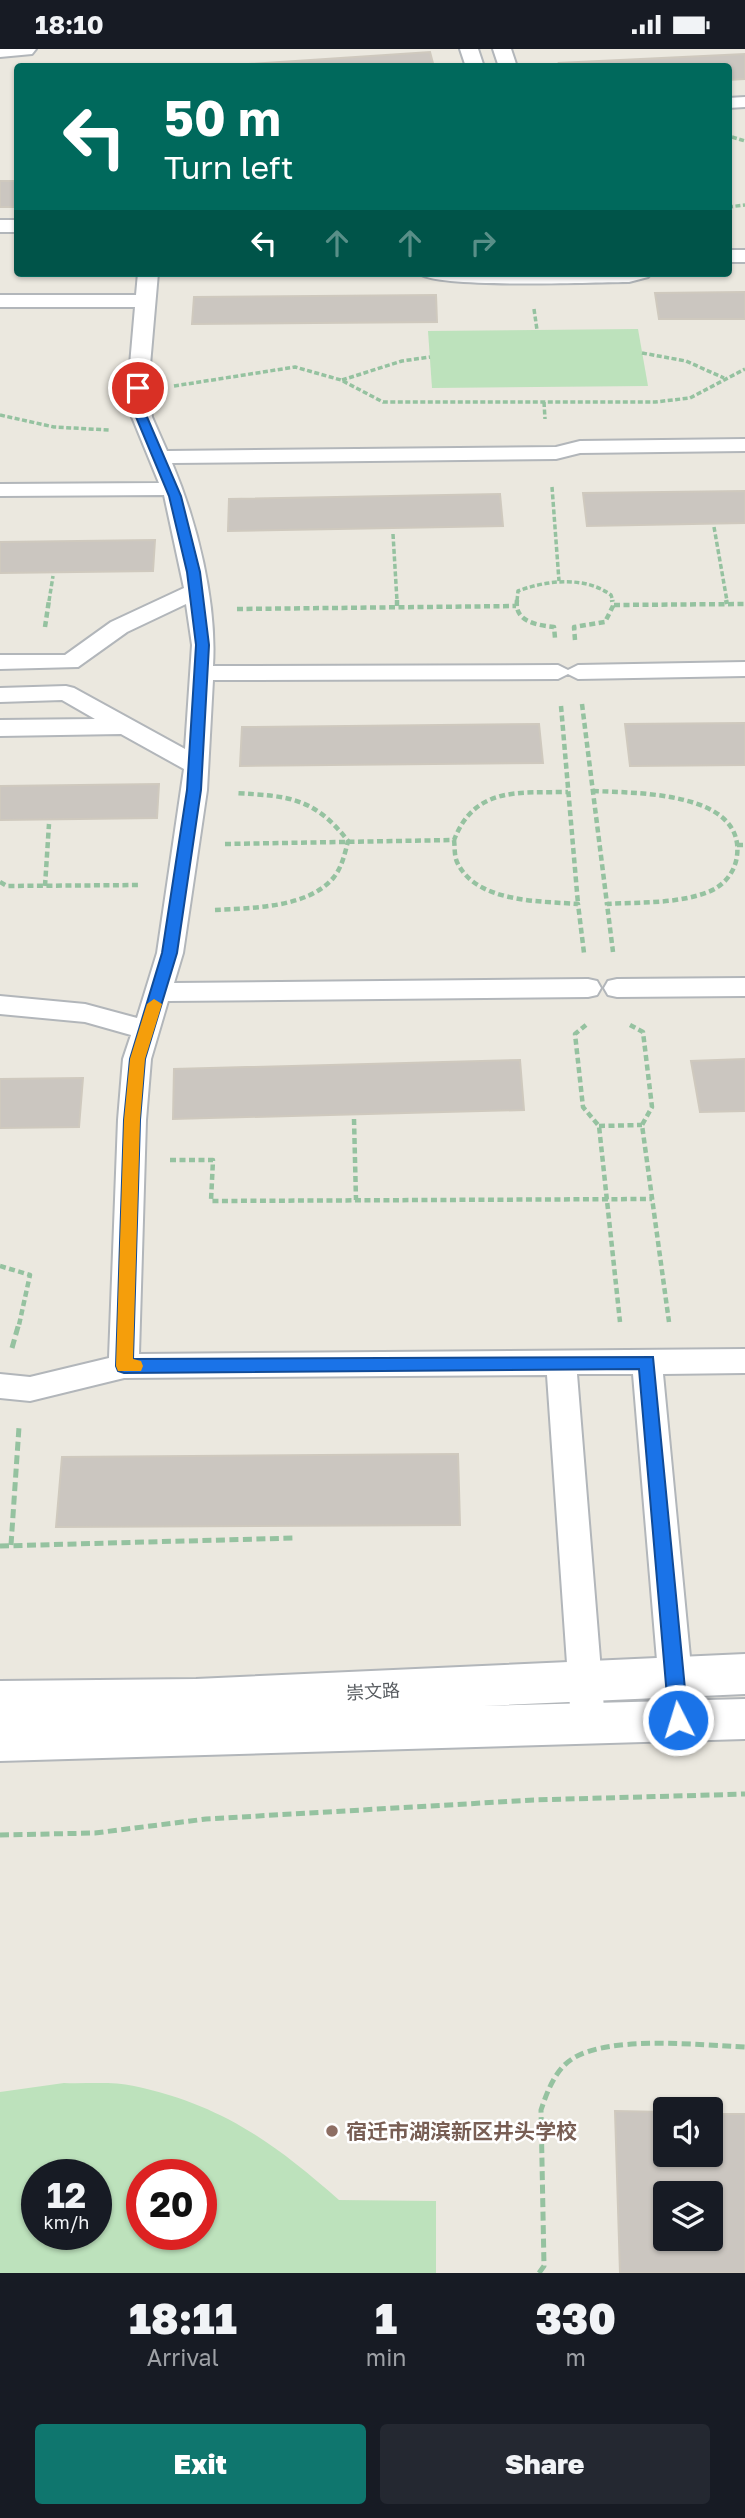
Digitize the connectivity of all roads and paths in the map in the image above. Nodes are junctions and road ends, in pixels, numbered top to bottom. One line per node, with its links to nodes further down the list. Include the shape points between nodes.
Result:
1 (24, 49): 2 (street)
2 (0, 50)
3 (148, 277): 4 (lane)
4 (146, 300): 5 (lane); 11 (lane)
5 (0, 301)
6 (642, 353): 9 (path, via 686,361)
7 (430, 356): 10 (path)
8 (745, 369): 9 (path)
9 (725, 378): 12 (path, via 678,401)
10 (341, 380): 11 (path, via 295,367); 12 (path, via 383,402)
11 (138, 388): 14 (lane)
12 (544, 402): 16 (path)
13 (0, 415): 14 (path, via 87,431)
14 (146, 427): 17 (lane)
15 (745, 445): 16 (lane, via 580,447)
16 (549, 453): 17 (lane); 23 (path)
17 (159, 457): 18 (lane)
18 (172, 489): 19 (lane); 24 (lane)
19 (0, 490)
20 (714, 527): 25 (path)
21 (393, 534): 29 (path)
22 (53, 576): 30 (path)
23 (559, 581)
24 (197, 600): 29 (path); 31 (lane, via 119,627); 34 (lane)
25 (727, 604): 26 (path); 28 (path)
26 (745, 604)
27 (516, 605): 29 (path)
28 (614, 605)
29 (397, 607)
30 (40, 662): 31 (lane); 32 (lane)
31 (70, 662): 35 (lane)
32 (0, 663)
33 (745, 669): 34 (lane)
34 (201, 673): 39 (lane)
35 (66, 693): 36 (lane); 37 (lane)
36 (0, 695)
37 (124, 726): 38 (lane); 39 (lane)
38 (0, 729)
39 (195, 778): 44 (path, via 314,804); 45 (lane)
40 (593, 791): 51 (path)
41 (568, 792): 43 (path, via 506,794 483,802 464,817)
42 (49, 824): 49 (path)
43 (454, 840): 44 (path); 54 (path, via 457,862 482,888 578,904)
44 (348, 841): 45 (path); 52 (path, via 333,879 309,893 277,904)
45 (186, 845): 50 (lane)
46 (737, 845): 47 (path)
47 (745, 845)
48 (0, 882): 49 (path, via 7,886)
49 (45, 885): 50 (path)
50 (180, 885): 52 (lane)
51 (607, 904)
52 (176, 912): 56 (lane)
53 (745, 987): 55 (lane)
54 (588, 988): 56 (lane); 61 (path, via 592,1021 575,1034 583,1107)
55 (617, 988)
56 (158, 992): 58 (lane)
57 (0, 1005): 58 (lane, via 85,1013)
58 (147, 1030): 62 (lane, via 137,1059)
59 (354, 1119): 65 (path)
60 (642, 1125): 61 (path)
61 (599, 1126): 63 (path)
62 (131, 1160): 65 (path, via 213,1160 211,1201); 70 (lane)
63 (607, 1199): 64 (path); 65 (path); 68 (path)
64 (652, 1199)
65 (356, 1200)
66 (0, 1266): 71 (path, via 30,1275)
67 (745, 1361): 68 (lane)
68 (636, 1362): 69 (lane); 76 (lane)
69 (561, 1363): 70 (lane); 78 (lane)
70 (124, 1366): 71 (lane, via 30,1389)
71 (7, 1387): 73 (path)
72 (295, 1538): 73 (path)
73 (11, 1545): 74 (path)
74 (0, 1546)
75 (745, 1674): 76 (street, 崇文路)
76 (677, 1699): 78 (street, 崇文路); 79 (street, 崇文路)
77 (0, 1700): 78 (street, 崇文路)
78 (587, 1701): 80 (street, 崇文路)
79 (745, 1719)
80 (0, 1740)
81 (745, 1794): 82 (path, via 534,1800 206,1819 95,1833)
82 (0, 1835)
83 (745, 2047): 84 (path, via 625,2045 572,2059 547,2090 541,2110 544,2266)
84 (538, 2273)

